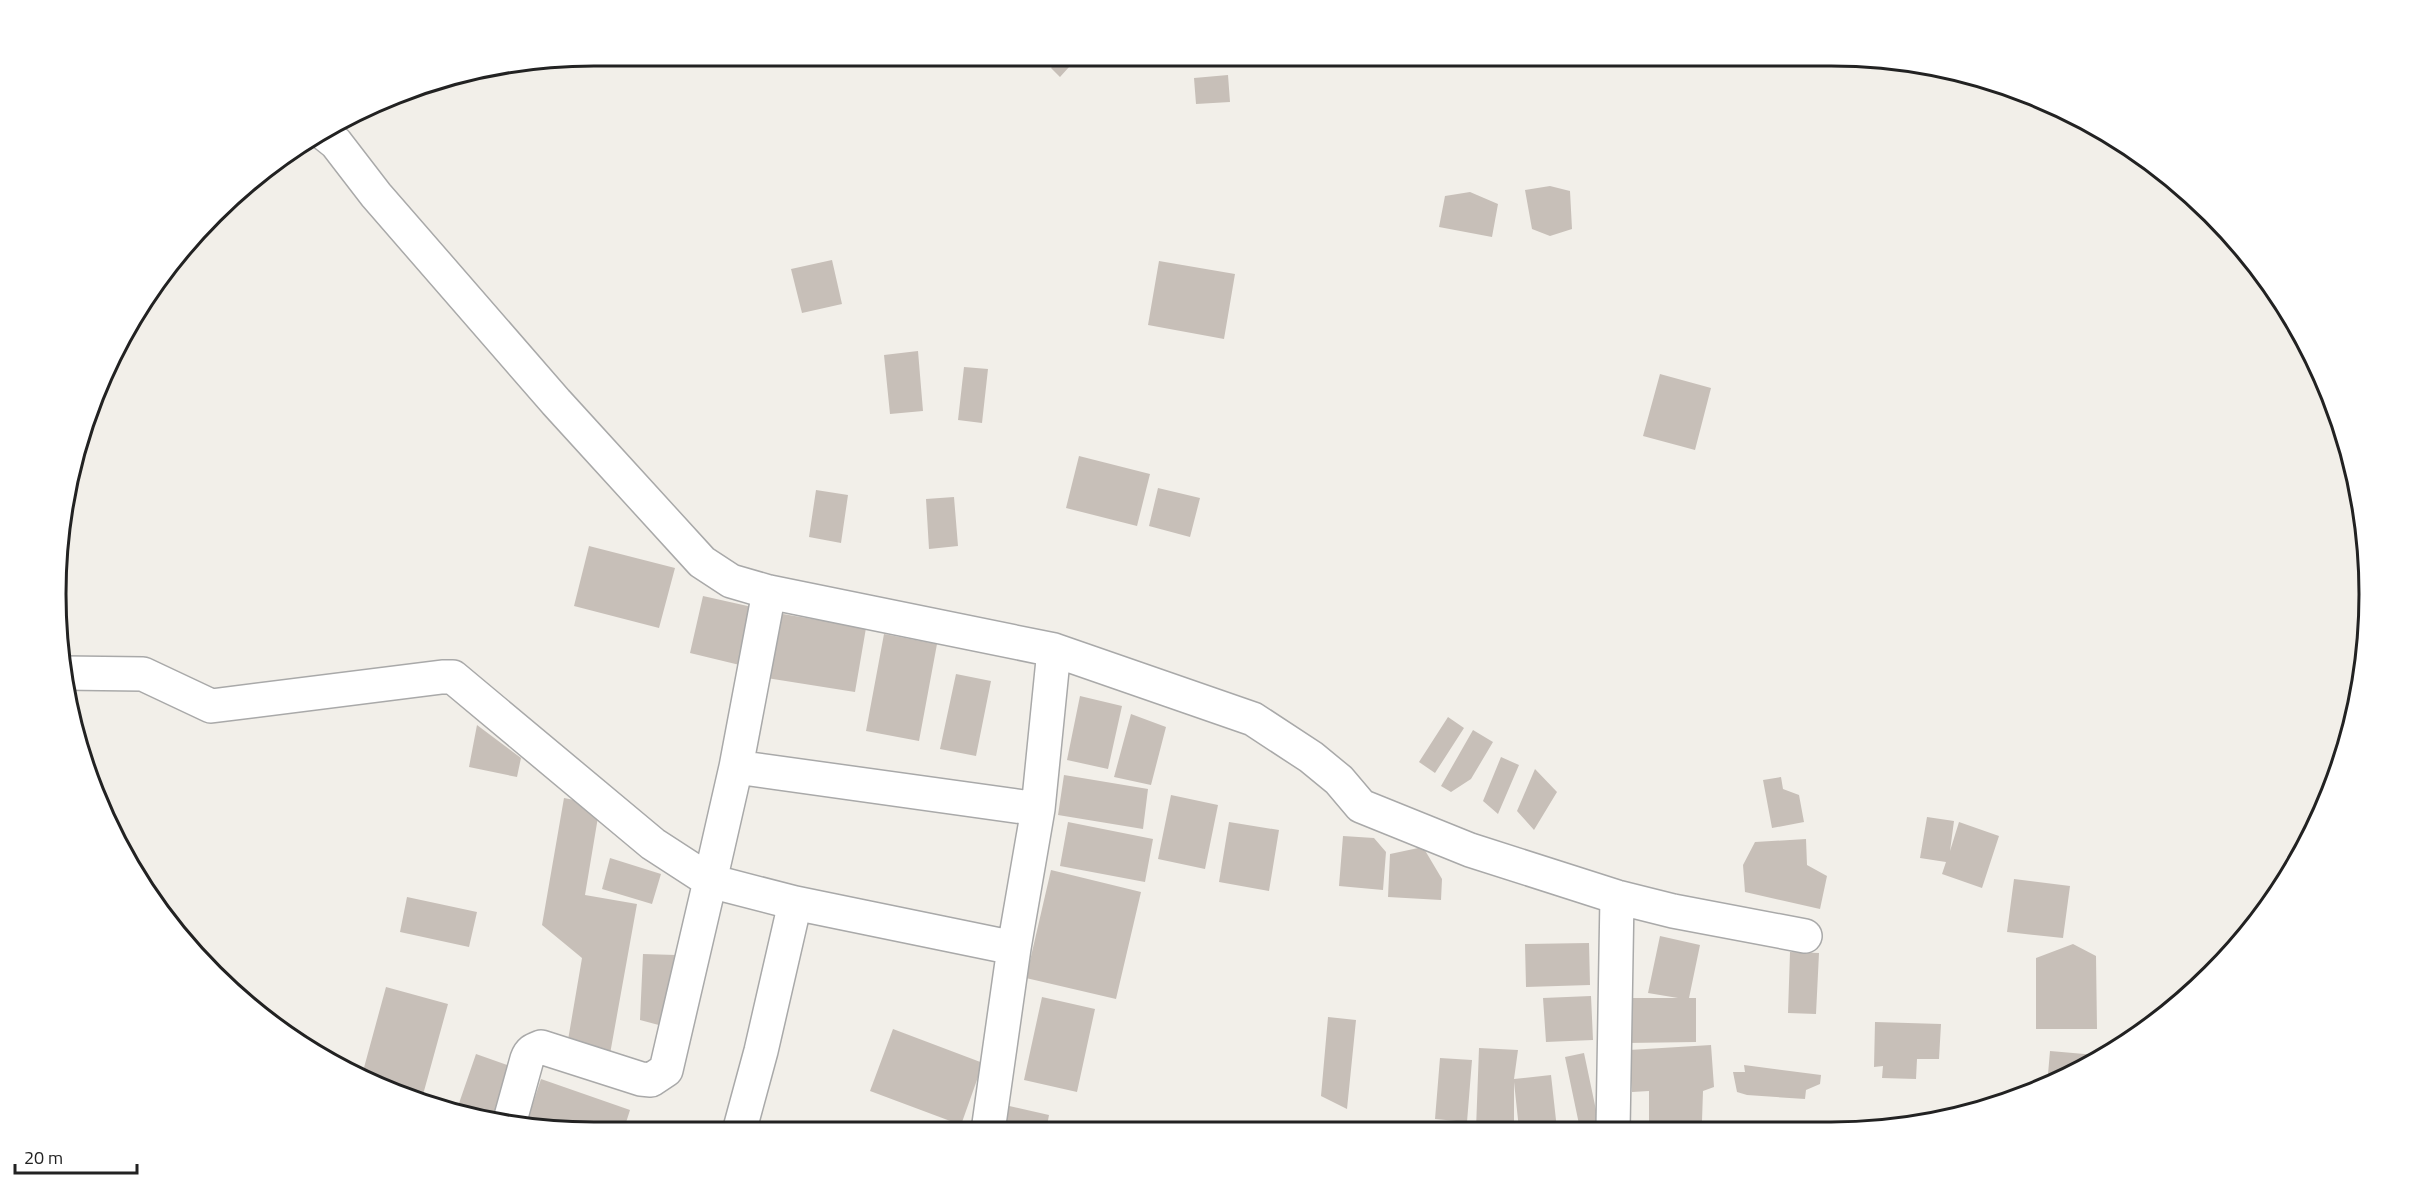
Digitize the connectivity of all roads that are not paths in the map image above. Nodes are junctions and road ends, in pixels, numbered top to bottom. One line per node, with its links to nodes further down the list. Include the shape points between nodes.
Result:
1 (329, 138): 2 (street, via 541,384 702,562 731,581)
2 (769, 592): 3 (street); 5 (street)
3 (1054, 650): 6 (street); 8 (street, via 1253,719 1311,757 1339,780 1361,806 1470,850)
4 (72, 673): 7 (street, via 143,674 211,706 453,677 653,844)
5 (736, 767): 6 (street); 7 (street)
6 (1038, 809): 11 (street)
7 (710, 881): 9 (street); 12 (street, via 666,1070 651,1080 640,1079 541,1047 529,1052)
8 (1617, 897): 10 (street); 15 (street)
9 (795, 903): 11 (street); 13 (street)
10 (1805, 936)
11 (1014, 948): 14 (street)
12 (511, 1115)
13 (742, 1122)
14 (989, 1122)
15 (1613, 1122)

